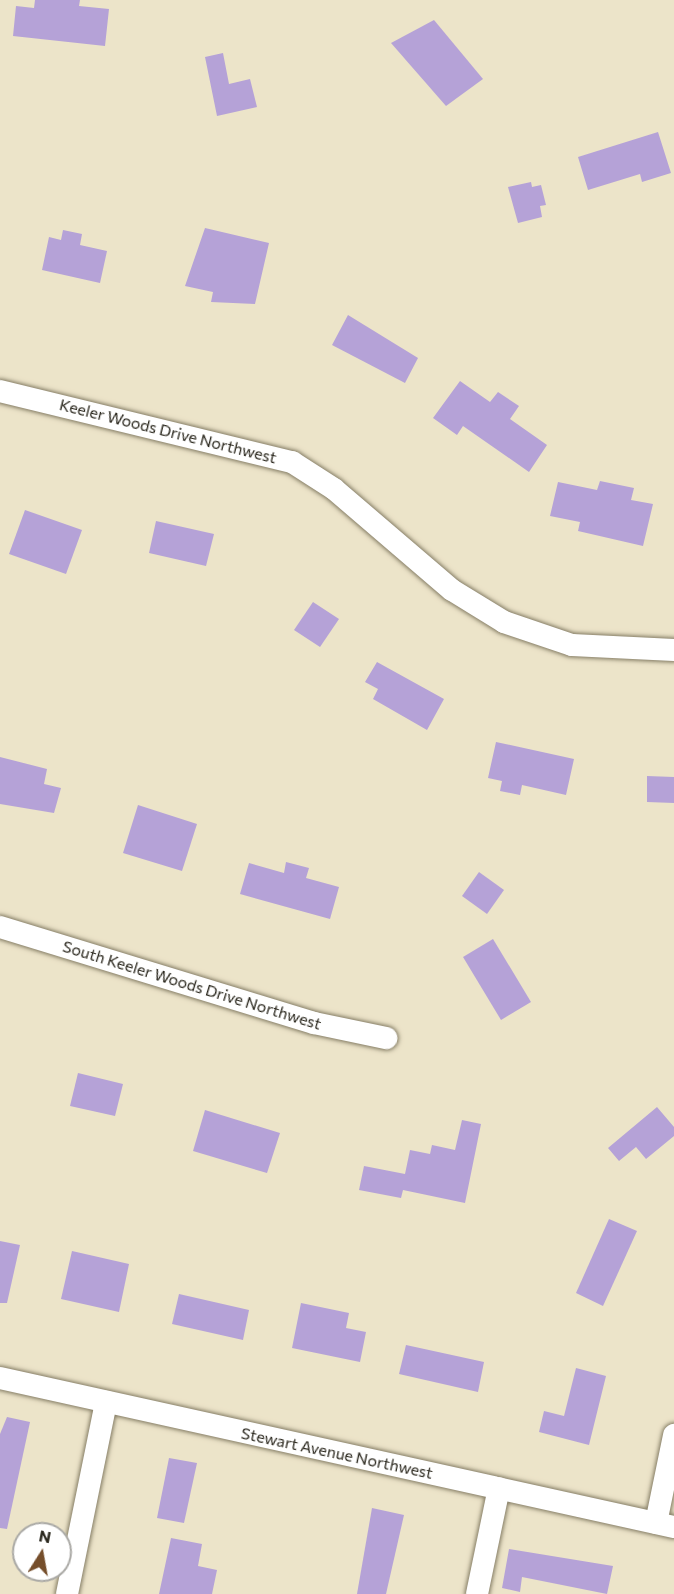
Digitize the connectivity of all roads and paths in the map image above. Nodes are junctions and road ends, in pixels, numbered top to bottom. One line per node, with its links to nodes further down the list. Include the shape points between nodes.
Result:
1 (0, 392): 2 (street, Keeler Woods Drive Northwest, via 292,462 334,489 452,590 504,622 582,646)
2 (674, 650)
3 (0, 927): 4 (street, South Keeler Woods Drive Northwest, via 314,1023)
4 (386, 1038)
5 (0, 1378): 6 (street, Stewart Avenue Northwest)
6 (106, 1402): 8 (street, Stewart Avenue Northwest); 10 (street)
7 (674, 1435): 9 (street)
8 (499, 1488): 9 (street, Stewart Avenue Northwest); 11 (street)
9 (665, 1525)
10 (67, 1594)
11 (477, 1594)

